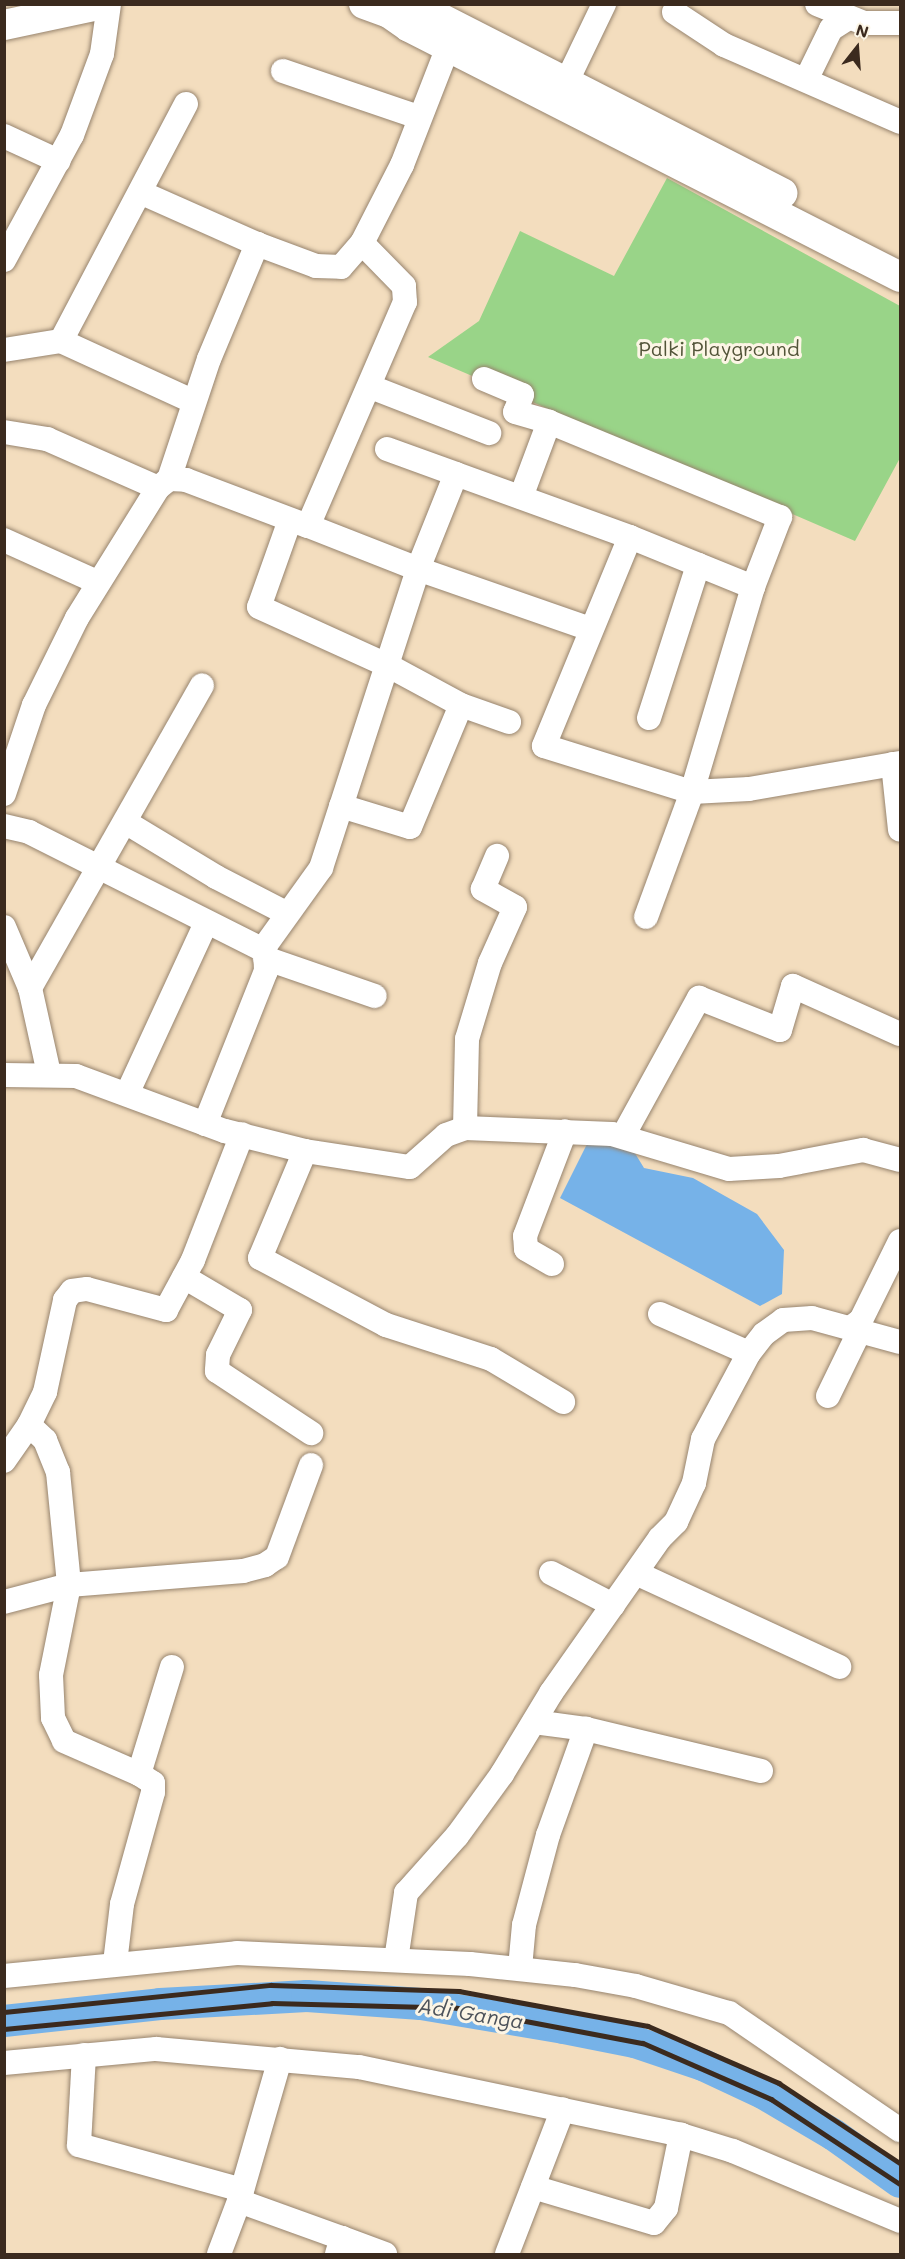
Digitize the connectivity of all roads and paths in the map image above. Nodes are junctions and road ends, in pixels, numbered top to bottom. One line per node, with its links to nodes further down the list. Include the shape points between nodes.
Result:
1 (103, 4): 11 (main road)
2 (110, 4): 21 (street, via 98,69)
3 (364, 4): 10 (main road)
4 (413, 4): 10 (main road)
5 (604, 4): 15 (street)
6 (817, 4): 8 (street)
7 (670, 7): 14 (street, via 724,45)
8 (847, 19): 9 (street); 14 (street, via 831,29)
9 (900, 23): 12 (street)
10 (446, 24): 15 (main road); 17 (street); 19 (main road)
11 (4, 25)
12 (900, 28)
13 (283, 70): 17 (street)
14 (806, 80): 18 (street)
15 (566, 83): 19 (main road)
16 (186, 104): 22 (street)
17 (418, 117): 23 (street, via 402,165)
18 (900, 122)
19 (646, 135): 25 (main road); 27 (main road)
20 (4, 136): 21 (street)
21 (58, 161): 26 (street)
22 (142, 193): 24 (street); 28 (street)
23 (362, 243): 24 (street, via 341,267 316,266); 31 (street, via 407,292)
24 (257, 244): 32 (street)
25 (900, 255)
26 (4, 260)
27 (900, 277)
28 (61, 341): 29 (street); 32 (street)
29 (4, 350)
30 (484, 379): 33 (street, via 522,395 515,412)
31 (371, 387): 35 (street); 40 (street)
32 (194, 402): 38 (street)
33 (549, 422): 39 (street); 46 (street, via 780,517)
34 (4, 432): 38 (street, via 47,439)
35 (489, 433)
36 (387, 449): 37 (street)
37 (456, 474): 39 (street); 44 (street)
38 (164, 483): 40 (street, via 186,480); 45 (street)
39 (521, 497): 41 (street)
40 (299, 523): 44 (street); 48 (street, via 259,607)
41 (630, 537): 43 (street); 47 (street)
42 (4, 540): 45 (street)
43 (698, 565): 46 (street); 51 (street)
44 (418, 568): 47 (street); 48 (street)
45 (97, 582): 55 (street, via 34,705)
46 (753, 587): 54 (street)
47 (590, 629): 54 (street, via 544,746)
48 (389, 666): 50 (street); 56 (street)
49 (202, 685): 57 (street)
50 (461, 705): 52 (street); 56 (street, via 410,827)
51 (649, 718)
52 (509, 722)
53 (897, 764): 54 (street, via 749,789); 59 (street)
54 (692, 792): 63 (street)
55 (4, 794)
56 (340, 806): 62 (street, via 321,868)
57 (127, 823): 61 (street); 62 (street, via 216,877)
58 (4, 826): 61 (street, via 29,832)
59 (900, 835)
60 (497, 856): 74 (street, via 483,889 515,907 490,963 467,1039)
61 (100, 869): 64 (street); 67 (street)
62 (286, 913): 66 (street)
63 (646, 917)
64 (206, 922): 66 (street); 72 (street)
65 (5, 928): 67 (street)
66 (265, 954): 68 (street); 73 (street, via 267,970)
67 (30, 988): 70 (street)
68 (375, 996)
69 (900, 1034): 77 (street, via 793,986 780,1030 699,998)
70 (49, 1074): 71 (street); 72 (street, via 76,1076)
71 (4, 1075)
72 (127, 1094): 73 (street)
73 (205, 1124): 76 (street)
74 (465, 1128): 75 (street); 78 (street, via 446,1135 418,1164 410,1167)
75 (566, 1131): 77 (street); 81 (street, via 525,1236 526,1249)
76 (242, 1134): 78 (street); 82 (street)
77 (623, 1136): 79 (street, via 729,1169 779,1166 863,1150)
78 (305, 1151): 88 (street, via 260,1258 386,1325 491,1359)
79 (900, 1160)
80 (900, 1241): 84 (street)
81 (552, 1264)
82 (184, 1278): 89 (street, via 166,1310 87,1289 72,1291 65,1300 45,1392); 90 (street, via 240,1310 218,1355 217,1371)
83 (660, 1314): 86 (street)
84 (857, 1327): 85 (street); 86 (street, via 812,1318 783,1320 764,1334); 87 (street)
85 (900, 1342)
86 (749, 1353): 94 (street, via 703,1439 694,1483 676,1522)
87 (828, 1396)
88 (563, 1402)
89 (29, 1425): 91 (street); 95 (street, via 45,1440 58,1472)
90 (311, 1433)
91 (4, 1461)
92 (311, 1466): 95 (street, via 278,1557 265,1565 243,1571)
93 (551, 1573): 97 (street)
94 (636, 1573): 97 (street); 99 (street)
95 (69, 1586): 96 (street); 103 (street, via 51,1675 53,1718 64,1741)
96 (4, 1602)
97 (613, 1605): 100 (street)
98 (172, 1667): 103 (street)
99 (839, 1667)
100 (534, 1722): 101 (street); 104 (street, via 457,1836 406,1893)
101 (586, 1729): 102 (street); 106 (street, via 548,1834 524,1925)
102 (761, 1771)
103 (140, 1774): 105 (street, via 153,1783 153,1792 122,1904)
104 (396, 1960): 105 (street, via 237,1953); 106 (street)
105 (115, 1962): 107 (street)
106 (519, 1968): 112 (street, via 636,1986 729,2013)
107 (4, 1976)
108 (84, 2055): 109 (street, via 156,2049); 110 (street); 115 (street, via 79,2145)
109 (280, 2059): 111 (street, via 359,2067); 115 (street)
110 (4, 2063)
111 (563, 2109): 113 (street); 114 (street)
112 (900, 2130)
113 (681, 2135): 114 (street, via 666,2208 654,2223); 116 (street, via 733,2151)
114 (533, 2187): 120 (street)
115 (240, 2195): 117 (street); 118 (street)
116 (900, 2221)
117 (340, 2246): 119 (street)
118 (219, 2254)
119 (385, 2254)
120 (507, 2254)

